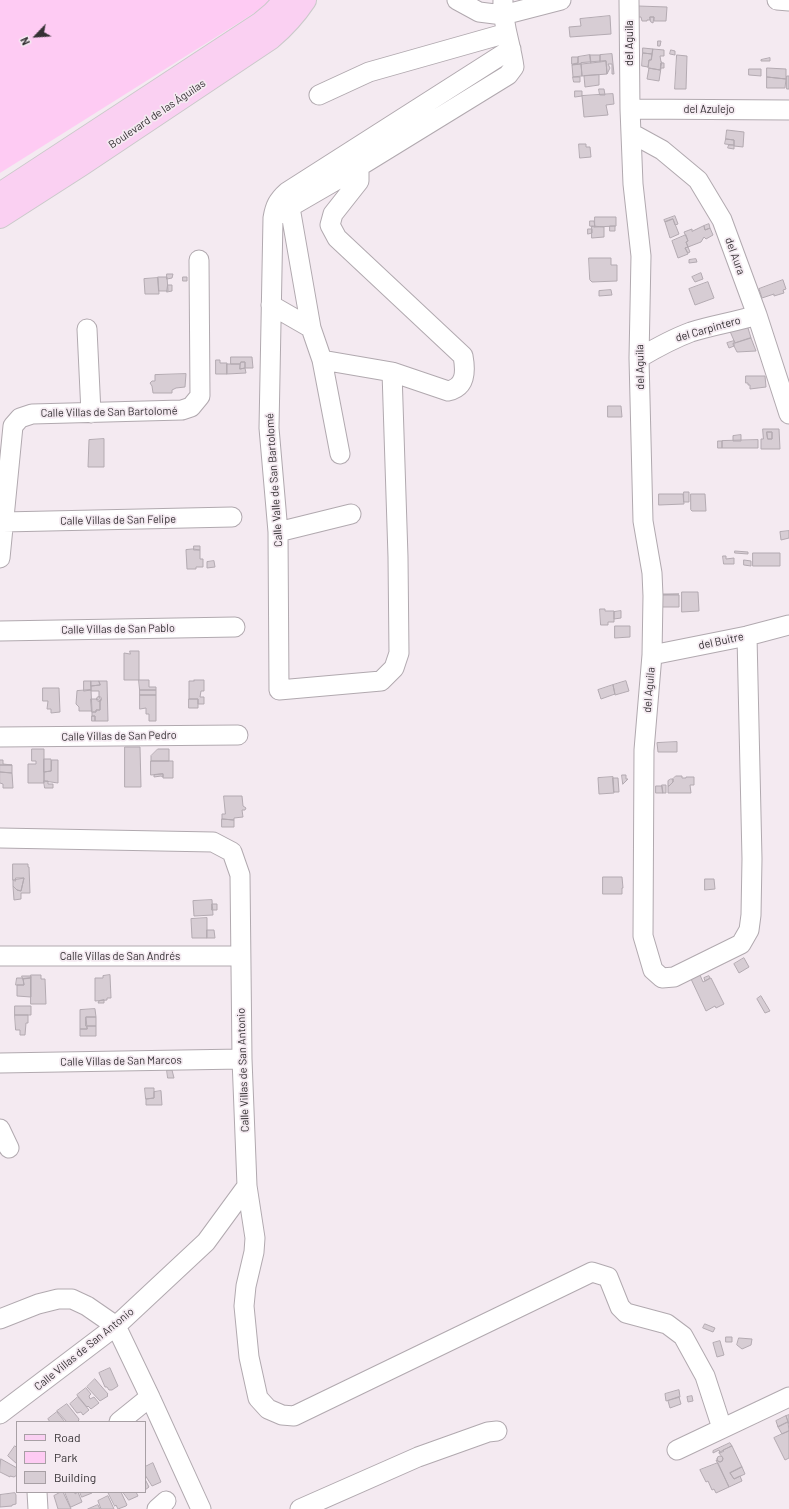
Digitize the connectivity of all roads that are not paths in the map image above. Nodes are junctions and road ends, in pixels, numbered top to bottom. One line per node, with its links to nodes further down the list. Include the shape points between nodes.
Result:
1 (285, 0): 15 (main road, Boulevard de las Águilas, via 261,23)
2 (305, 0): 17 (main road, Boulevard de las Águilas, via 296,14 271,38)
3 (457, 0): 8 (street, via 479,12)
4 (561, 0): 8 (street)
5 (629, 0): 11 (street, del Aguila)
6 (777, 0): 7 (street)
7 (789, 1)
8 (503, 7): 9 (street)
9 (509, 41): 10 (street, via 369,72); 14 (street, via 514,67 508,75); 16 (street)
10 (319, 95)
11 (630, 109): 12 (street, del Azulejo); 13 (street, del Aguila)
12 (789, 110)
13 (631, 133): 20 (street, del Aura, via 662,150 698,180 722,220); 23 (street, del Aguila, via 632,184 641,256)
14 (359, 166): 16 (street); 25 (street, via 359,181 333,214 330,225 337,238 463,356 466,369 461,384 448,391)
15 (0, 194)
16 (285, 200): 19 (street, Calle Valle de San Bartolomé, via 273,218); 21 (street)
17 (0, 217)
18 (199, 260): 26 (street, Calle Villas de San Bartolomé, via 200,396 192,407 182,410)
19 (271, 305): 21 (street); 32 (street, Calle Valle de San Bartolomé, via 269,428)
20 (757, 315): 23 (street, del Carpintero, via 692,332); 27 (street, del Aura)
21 (311, 328): 24 (street)
22 (88, 329): 26 (street)
23 (639, 358): 38 (street, del Aguila, via 643,521 652,573)
24 (322, 360): 25 (street); 28 (street)
25 (392, 372): 32 (street, Calle Valle de San Bartolomé, via 398,557 398,653 394,668 381,681 279,690)
26 (91, 413): 31 (street, Calle Villas de San Bartolomé, via 32,414 20,418 13,426)
27 (789, 414)
28 (340, 454)
29 (351, 514): 32 (street)
30 (232, 517): 31 (street, Calle Villas de San Felipe)
31 (3, 522): 33 (street)
32 (278, 532)
33 (0, 558)
34 (789, 625): 37 (street, del Buitre)
35 (235, 627): 36 (street, Calle Villas de San Pablo)
36 (0, 630)
37 (747, 636): 38 (street, del Buitre); 38 (street, del Aguila, via 752,859 749,930 741,944 674,977 662,978 653,970 644,936 644,750)
38 (652, 656)
39 (238, 735): 40 (street, Calle Villas de San Pedro)
40 (0, 737)
41 (0, 838): 43 (street, Calle Villas de San Antonio, via 213,842 232,852 240,875)
42 (0, 956): 43 (street, Calle Villas de San Andrés)
43 (240, 956): 44 (street, Calle Villas de San Antonio)
44 (242, 1059): 45 (street, Calle Villas de San Marcos); 48 (street, Calle Villas de San Antonio)
45 (0, 1062)
46 (0, 1129): 47 (street)
47 (9, 1148)
48 (247, 1186): 50 (street, Calle Villas de San Antonio, via 206,1242); 55 (street, via 255,1238 244,1306 249,1357 258,1398 268,1410 294,1416 592,1272 608,1277 620,1307 626,1313 667,1324 683,1336 705,1376)
49 (0, 1319): 50 (street, via 38,1304 72,1299)
50 (116, 1326): 51 (street); 53 (street, Calle Villas de San Antonio)
51 (150, 1397): 54 (street); 60 (street)
52 (789, 1397): 55 (street)
53 (0, 1414)
54 (120, 1421)
55 (722, 1428): 57 (street)
56 (497, 1431): 61 (street, via 418,1457)
57 (677, 1450)
58 (37, 1493): 59 (street)
59 (38, 1509)
60 (201, 1509)
61 (300, 1509)

